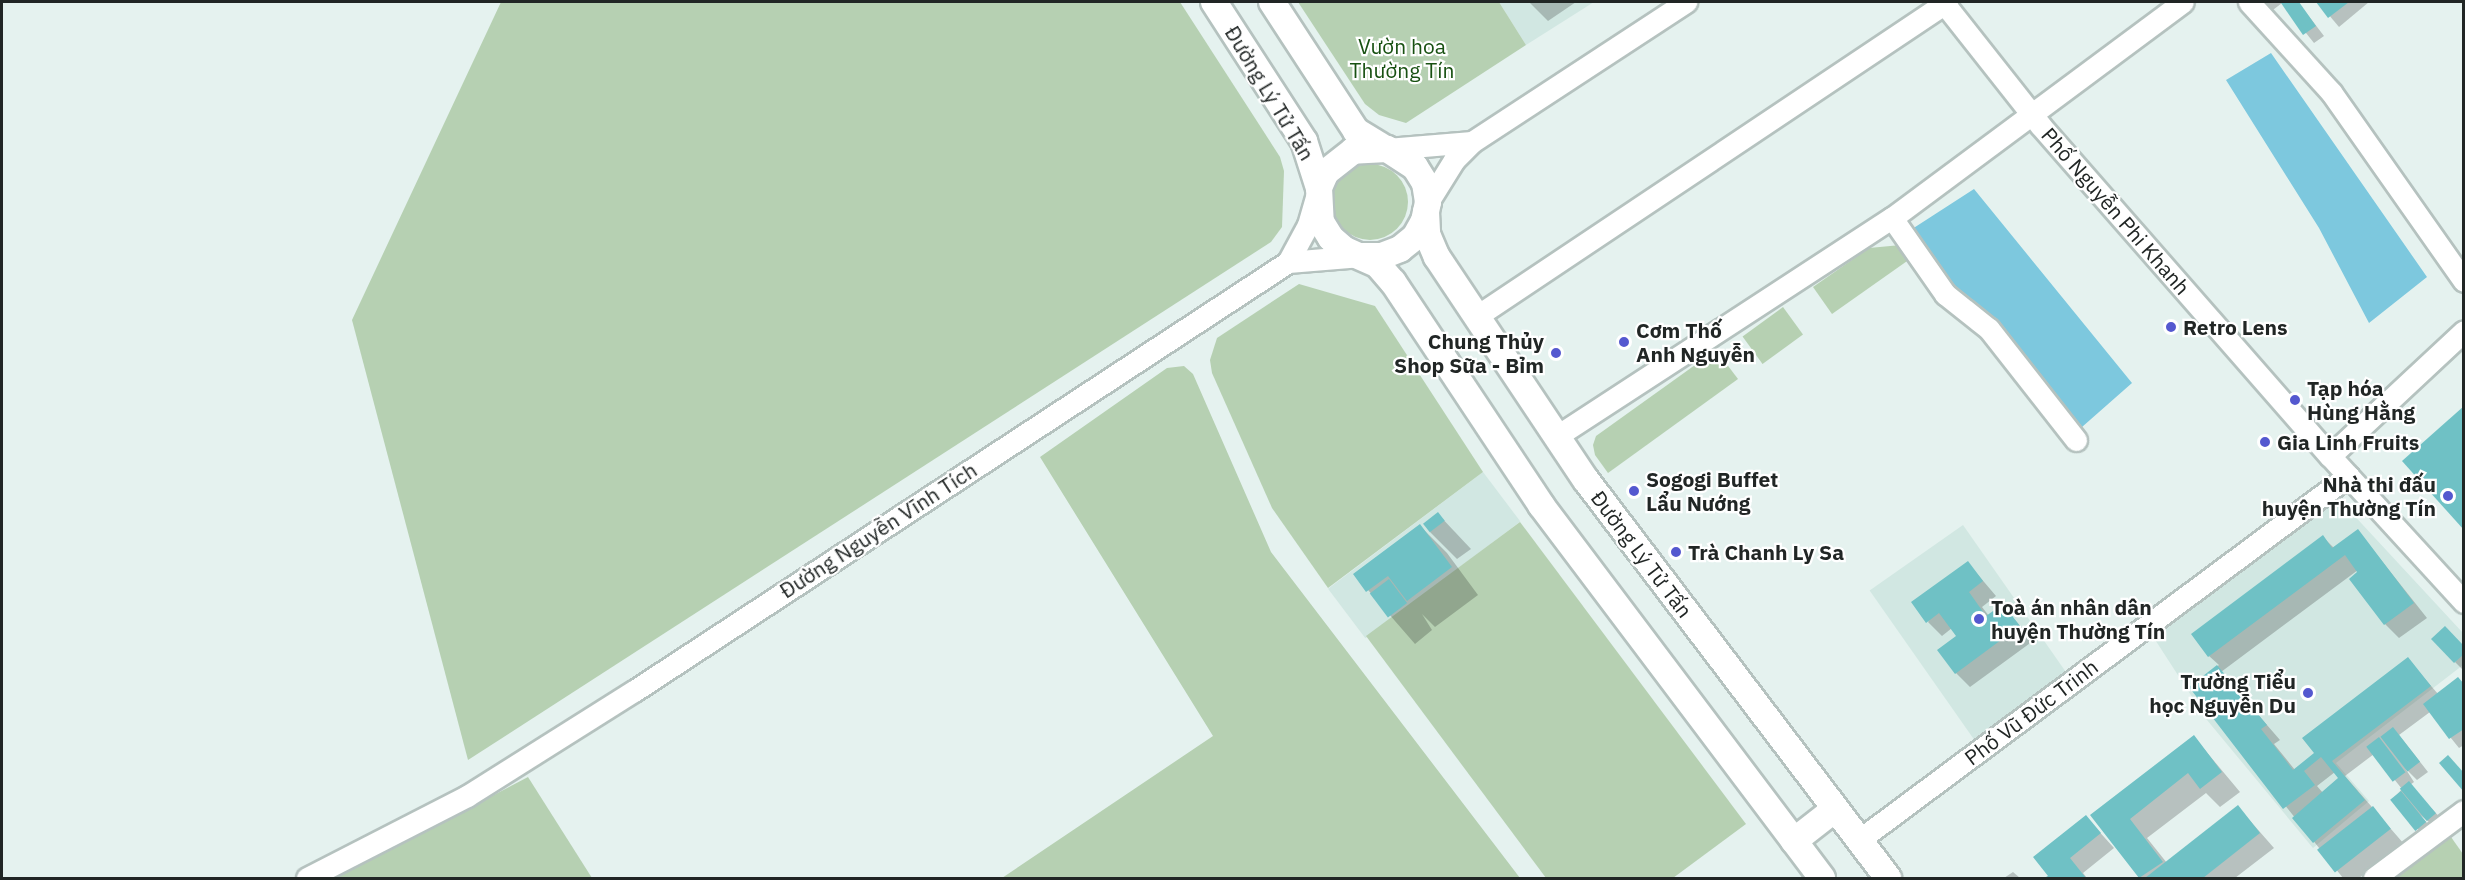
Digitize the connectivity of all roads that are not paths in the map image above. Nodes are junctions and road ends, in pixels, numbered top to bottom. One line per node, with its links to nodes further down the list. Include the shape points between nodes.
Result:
1 (1214, 2): 10 (street, Đường Lý Tử Tấn, via 1304,141)
2 (1272, 2): 9 (street, via 1356,131)
3 (1686, 2): 8 (street)
4 (1945, 2): 7 (street, Phố Nguyễn Phi Khanh); 16 (street)
5 (2183, 2): 7 (street)
6 (2248, 2): 15 (street, via 2331,92)
7 (2031, 114): 12 (street); 20 (street, Phố Nguyễn Phi Khanh)
8 (1472, 141): 9 (street); 11 (street, via 1454,160)
9 (1387, 149): 10 (street, via 1353,151 1338,159); 11 (street, via 1415,167 1425,183)
10 (1319, 188): 13 (street, via 1321,222 1331,238 1346,250); 14 (street, via 1308,225)
11 (1427, 207): 13 (street, via 1415,237 1400,249 1382,256); 16 (street, Đường Lý Tử Tấn, via 1427,234 1437,257)
12 (1892, 218): 18 (street); 19 (street, via 1945,294 1989,329)
13 (1363, 256): 14 (street); 26 (street, via 1378,265 1393,282 1541,505)
14 (1288, 262): 27 (street, Đường Nguyễn Vĩnh Tích, via 634,691 467,796)
15 (2463, 281)
16 (1477, 316): 18 (street, Đường Lý Tử Tấn)
17 (2463, 331): 20 (street)
18 (1557, 436): 23 (street, Đường Lý Tử Tấn)
19 (2076, 440)
20 (2330, 456): 21 (street, Phố Nguyễn Phi Khanh)
21 (2348, 476): 22 (street, Phố Nguyễn Phi Khanh); 25 (street, Phố Vũ Đức Trinh)
22 (2463, 602)
23 (1835, 809): 25 (street, Đường Lý Tử Tấn); 26 (street)
24 (2463, 811): 30 (street)
25 (1859, 840): 29 (street, Đường Lý Tử Tấn)
26 (1794, 841): 28 (street)
27 (307, 879)
28 (1822, 879)
29 (1888, 879)
30 (2374, 879)

